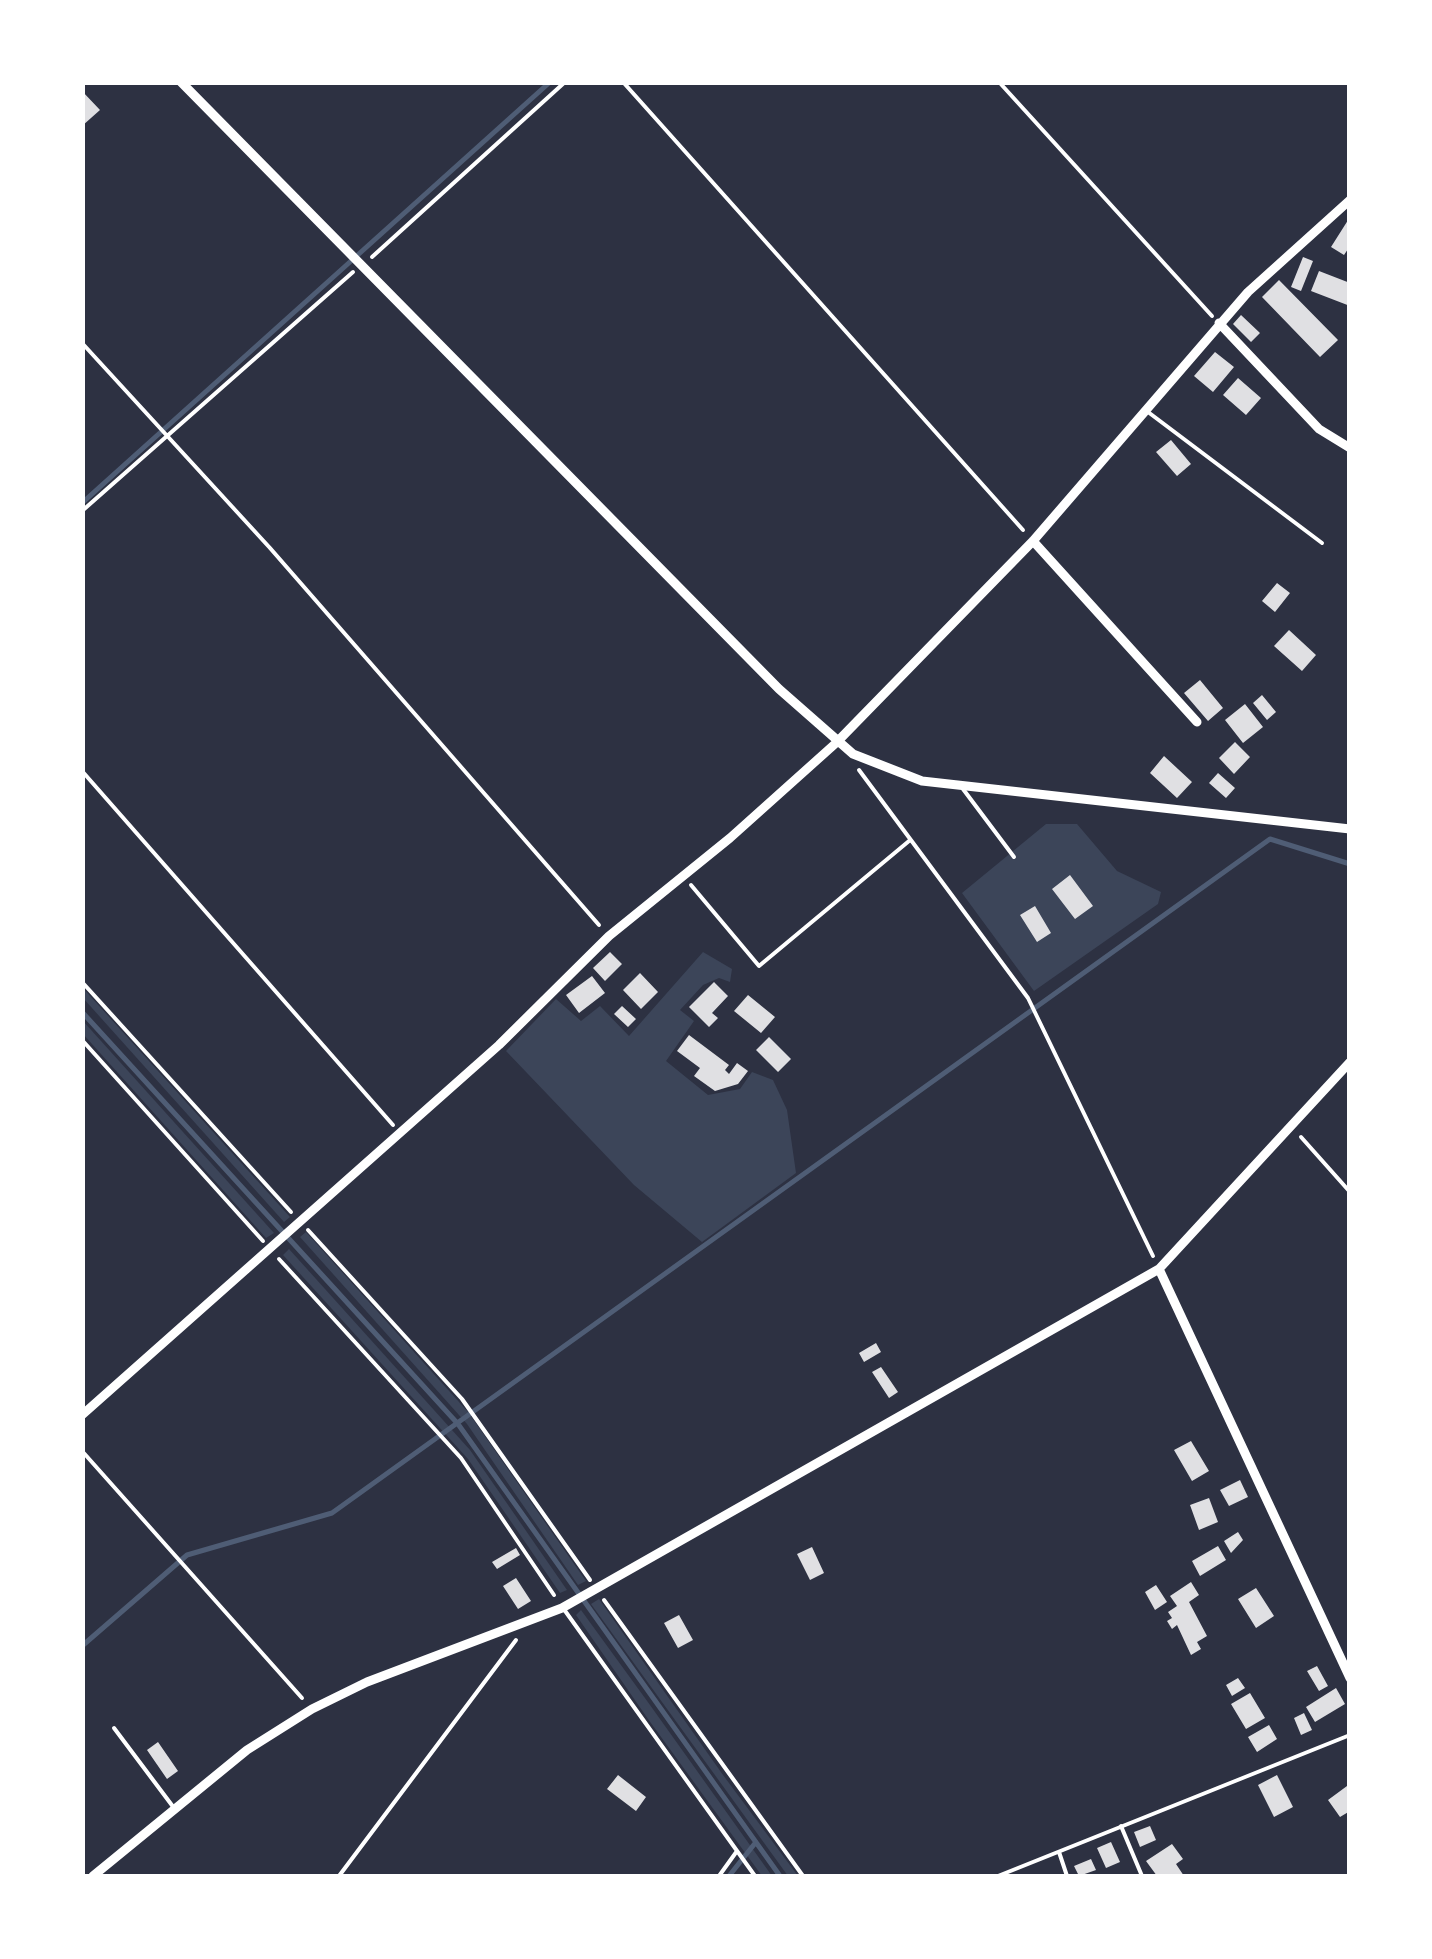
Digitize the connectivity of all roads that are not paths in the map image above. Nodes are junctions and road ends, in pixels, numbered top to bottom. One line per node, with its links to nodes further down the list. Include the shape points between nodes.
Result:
1 (181, 82): 9 (street)
2 (1350, 200): 3 (street)
3 (1218, 324): 4 (street); 5 (street, via 1320,430)
4 (1148, 412): 6 (street); 7 (lane)
5 (1350, 448)
6 (1033, 541): 8 (street); 9 (street)
7 (1322, 543)
8 (1197, 722)
9 (836, 742): 10 (street, via 922,780); 15 (street, via 609,936 499,1045)
10 (959, 784): 11 (street); 12 (lane)
11 (1350, 829)
12 (1014, 858)
13 (1350, 1062): 14 (street)
14 (1159, 1269): 16 (street); 17 (street)
15 (82, 1415)
16 (562, 1608): 20 (street, via 312,1709 247,1750); 22 (lane)
17 (1350, 1678)
18 (114, 1728): 20 (lane)
19 (1350, 1735): 21 (lane)
20 (176, 1810): 24 (street)
21 (1121, 1826): 23 (lane); 29 (lane)
22 (737, 1851): 25 (lane); 26 (lane)
23 (1059, 1852): 27 (lane); 28 (lane)
24 (93, 1876)
25 (719, 1876)
26 (755, 1876)
27 (998, 1876)
28 (1067, 1876)
29 (1142, 1876)

